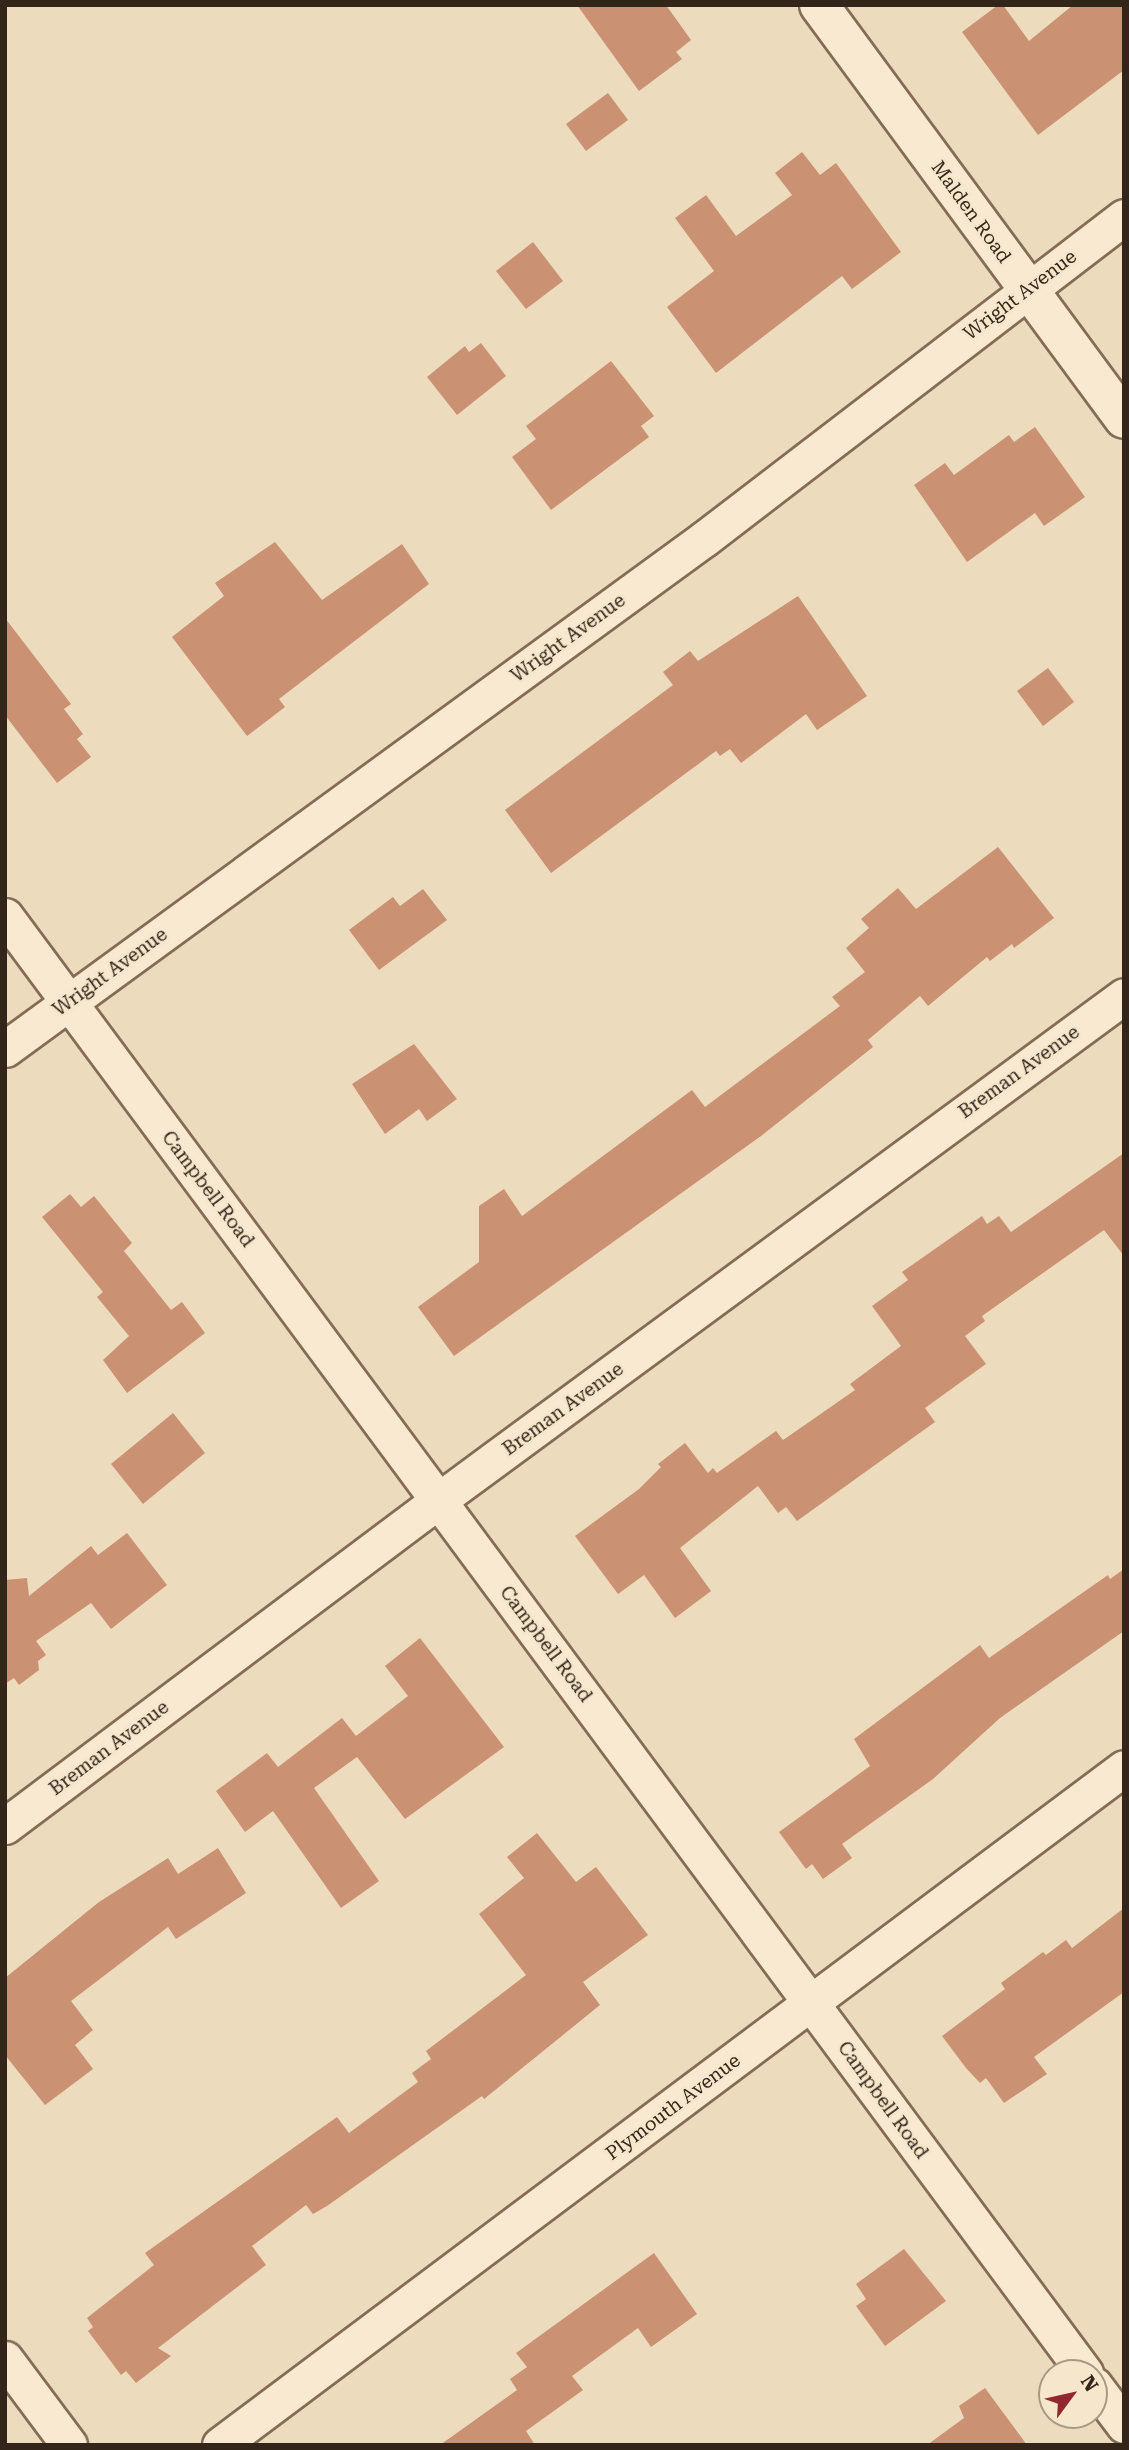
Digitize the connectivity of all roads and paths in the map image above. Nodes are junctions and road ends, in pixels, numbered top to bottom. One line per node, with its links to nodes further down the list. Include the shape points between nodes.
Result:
1 (819, 5): 3 (street, Malden Road)
2 (1124, 217): 3 (street, Wright Avenue)
3 (1027, 289): 4 (street, Malden Road); 7 (street, Wright Avenue, via 704,539)
4 (1124, 419)
5 (5, 916): 7 (street, Campbell Road)
6 (1124, 996): 9 (street, Breman Avenue)
7 (69, 1002): 8 (street, Wright Avenue); 9 (street, Campbell Road)
8 (5, 1049)
9 (439, 1500): 11 (street, Breman Avenue); 12 (street, Campbell Road)
10 (1124, 1768): 12 (street, Plymouth Avenue)
11 (5, 1826)
12 (812, 2003): 14 (street, Campbell Road); 18 (street, Plymouth Avenue)
13 (5, 2359): 17 (street)
14 (1075, 2359)
15 (1108, 2404): 16 (street)
16 (1124, 2425)
17 (69, 2445)
18 (220, 2445)

